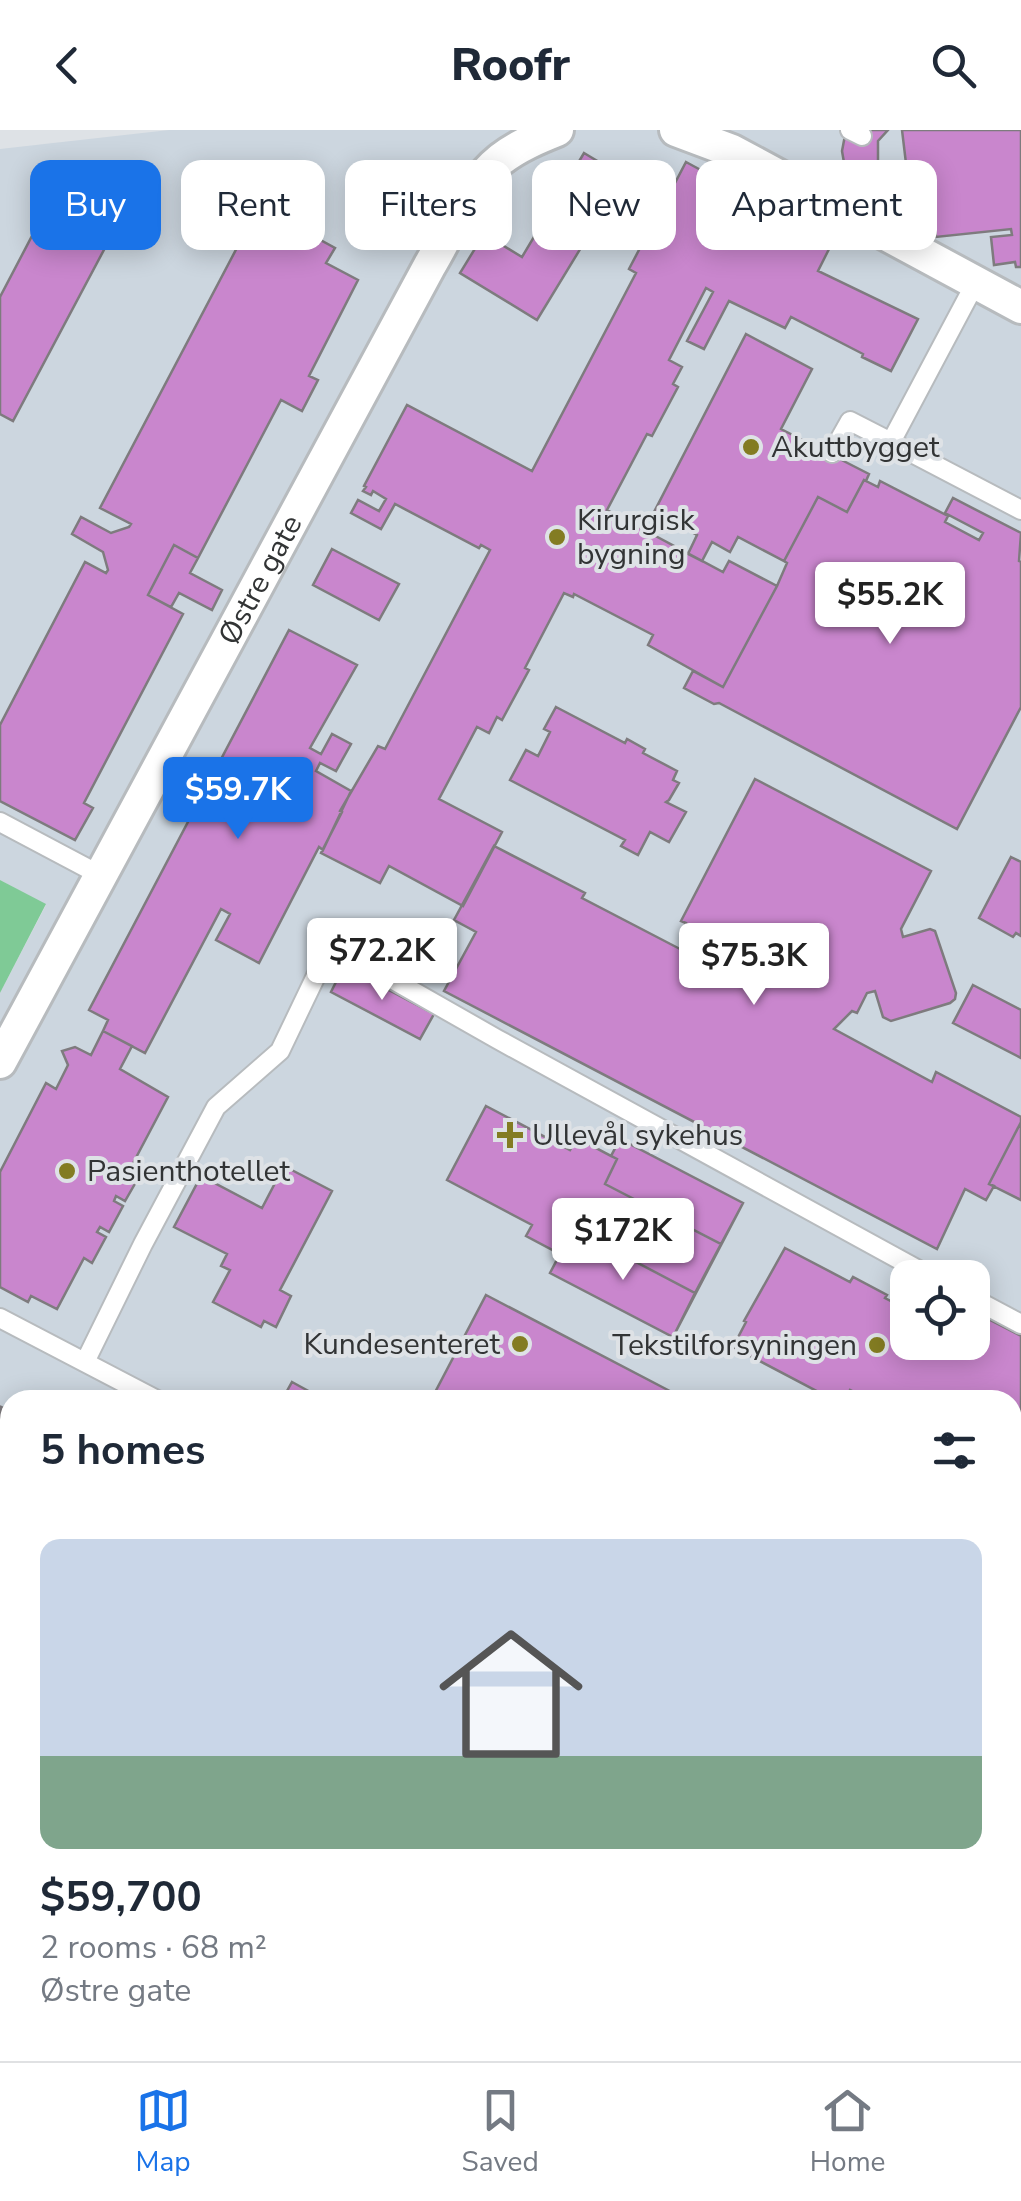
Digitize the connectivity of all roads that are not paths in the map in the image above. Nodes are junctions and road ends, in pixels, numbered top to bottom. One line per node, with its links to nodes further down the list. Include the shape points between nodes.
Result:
1 (557, 130): 9 (street, Østre gate, via 499,160 477,185)
2 (676, 130): 3 (street, via 736,145)
3 (976, 282): 4 (street); 5 (lane)
4 (1021, 306)
5 (892, 442): 6 (lane, via 850,421); 7 (lane)
6 (832, 453)
7 (1021, 510)
8 (0, 822): 9 (lane)
9 (100, 875): 10 (street, Østre gate)
10 (0, 1062)
11 (900, 1260): 15 (lane, via 339,949 326,956 280,1050 216,1106)
12 (990, 1308): 14 (lane)
13 (0, 1318): 15 (lane)
14 (1021, 1324)
15 (85, 1362): 16 (lane)
16 (138, 1390)

